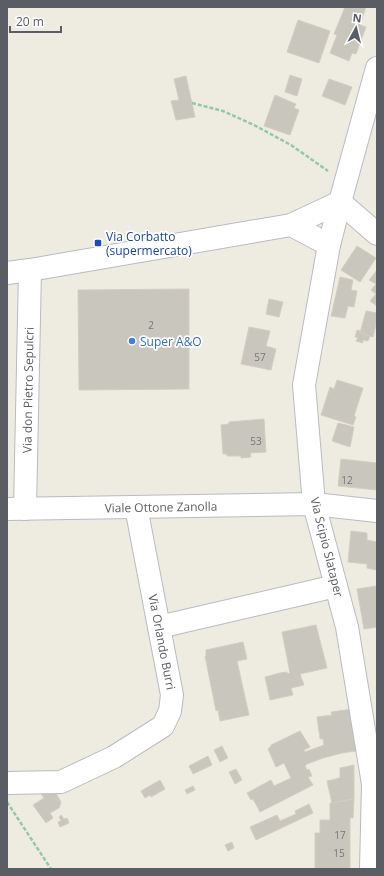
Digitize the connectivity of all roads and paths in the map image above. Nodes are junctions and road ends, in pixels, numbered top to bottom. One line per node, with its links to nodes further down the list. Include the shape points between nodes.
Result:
1 (377, 68): 3 (street, Via Scipio Slataper)
2 (192, 103): 3 (path, via 222,111 291,145)
3 (342, 192): 4 (street); 5 (street); 6 (street, Via Scipio Slataper)
4 (291, 225): 6 (street); 7 (street)
5 (377, 234)
6 (329, 245): 9 (street, Via Scipio Slataper, via 304,385)
7 (30, 270): 8 (street); 11 (street, Via don Pietro Sepulcri)
8 (7, 272)
9 (314, 504): 10 (street, Viale Ottone Zanolla); 12 (street, Viale Ottone Zanolla); 13 (street, Via Scipio Slataper)
10 (136, 507): 11 (street, Viale Ottone Zanolla); 14 (street, Via Orlando Burri)
11 (16, 509)
12 (377, 511)
13 (336, 586): 14 (street); 18 (street, Via Scipio Slataper, via 347,627 373,784)
14 (159, 627): 15 (street, Via Orlando Burri, via 172,695 170,711 163,726 114,758 61,782)
15 (7, 783)
16 (7, 801): 17 (path)
17 (50, 869)
18 (371, 869)

